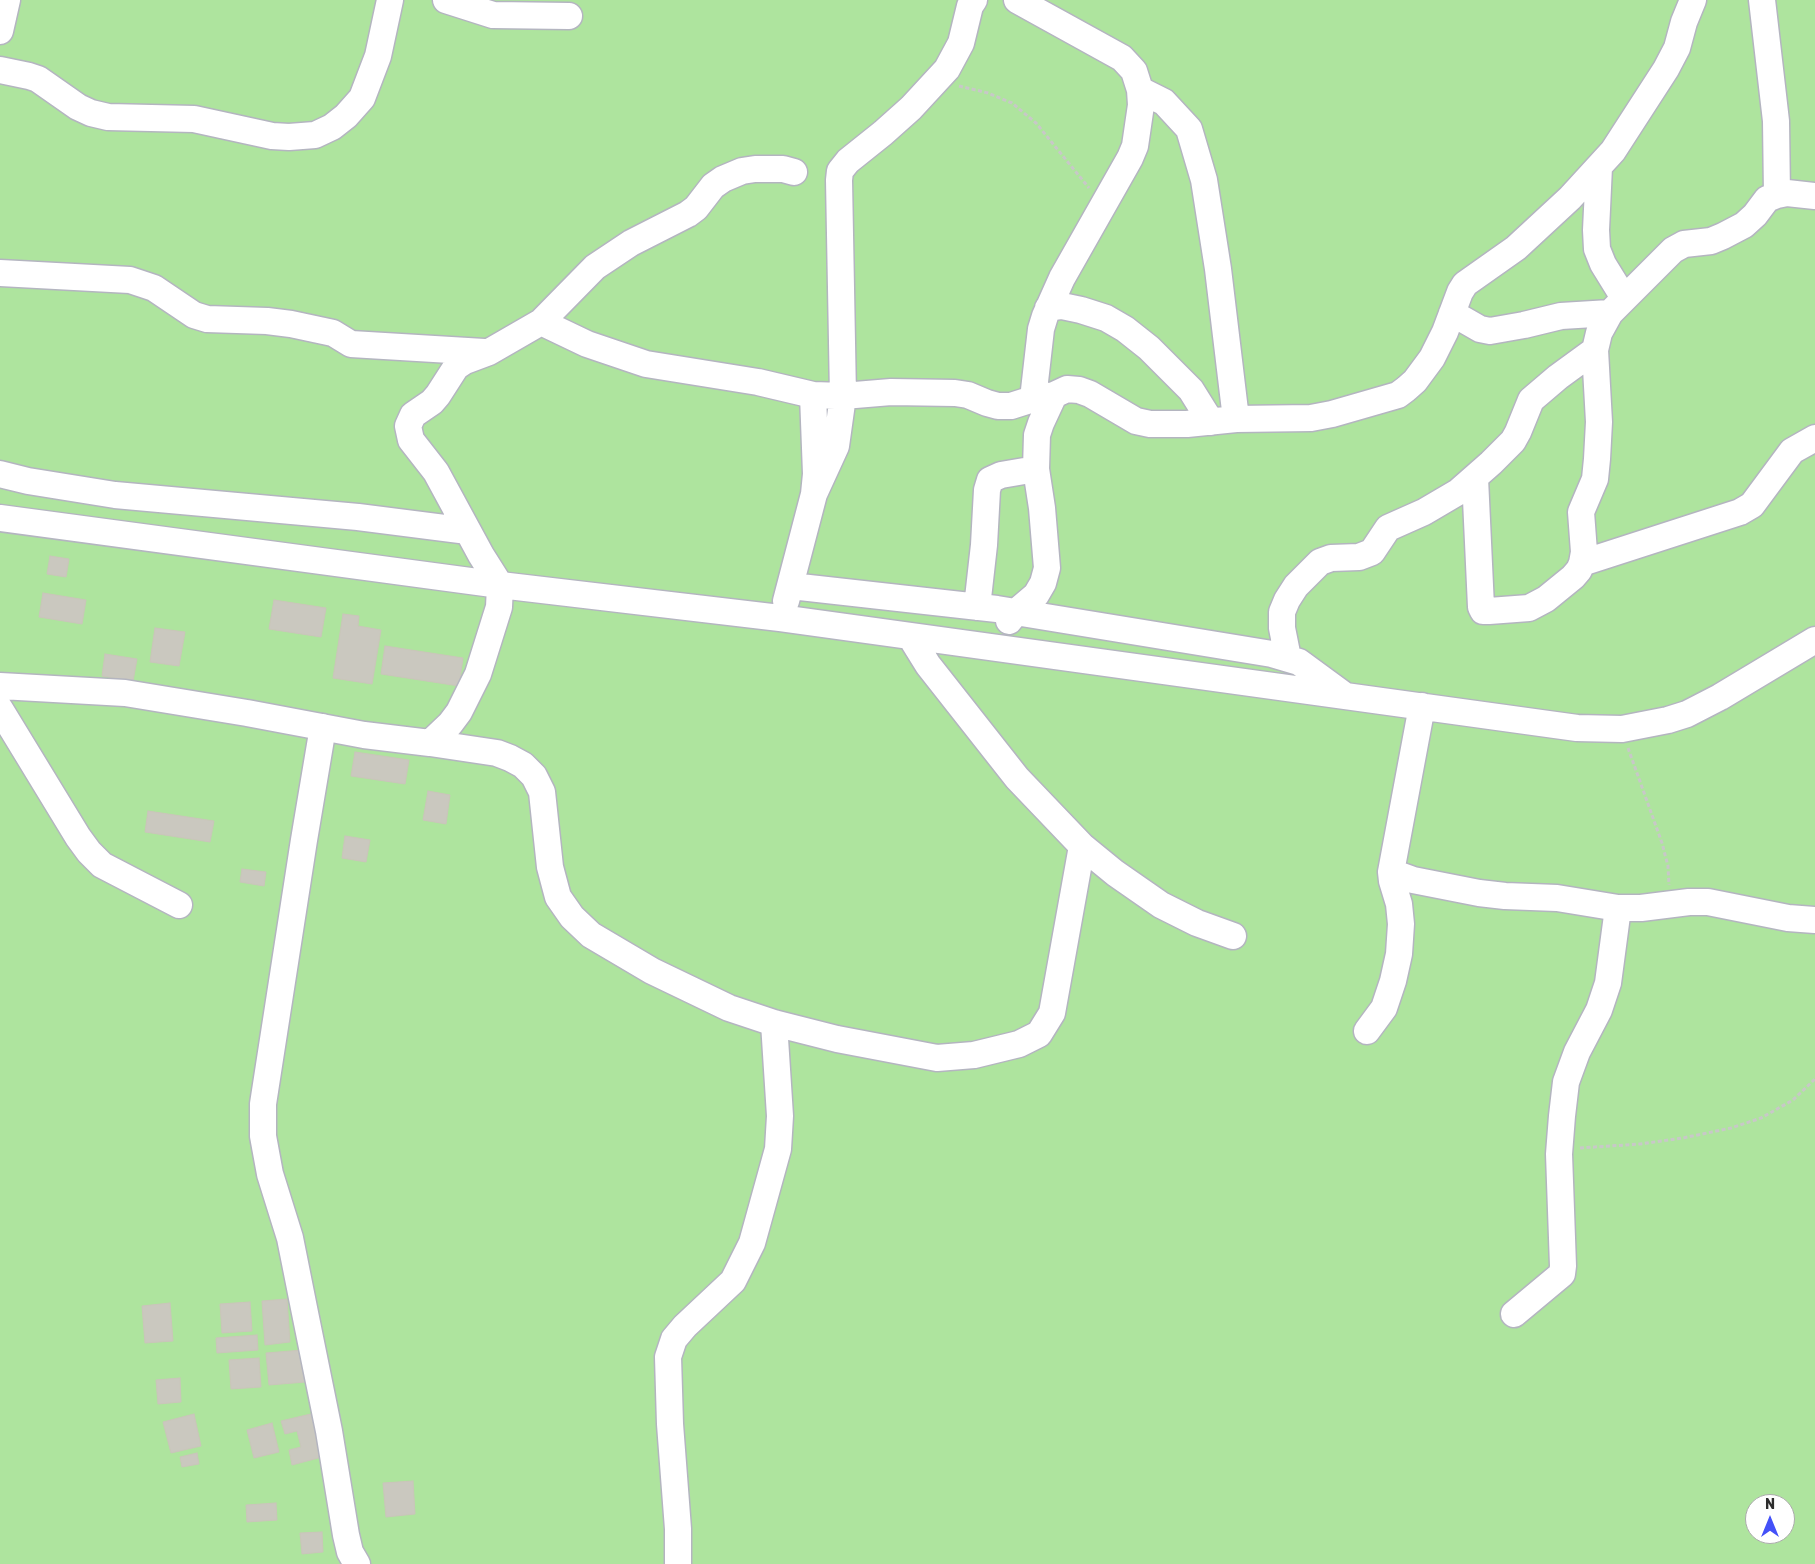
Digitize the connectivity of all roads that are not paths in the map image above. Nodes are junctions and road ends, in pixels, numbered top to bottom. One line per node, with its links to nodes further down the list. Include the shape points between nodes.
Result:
1 (390, 0): 8 (street, via 378,56 362,98 346,116 316,135 272,136 194,119 91,114 38,79)
2 (446, 0): 7 (street, via 493,15)
3 (974, 0): 22 (street, via 955,56 933,86 840,171)
4 (1017, 0): 9 (street, via 1122,58 1134,72)
5 (1693, 0): 10 (street, via 1666,70)
6 (1762, 0): 12 (street, via 1776,121)
7 (569, 16)
8 (0, 70)
9 (1140, 90): 16 (street, via 1135,146); 24 (street, via 1164,102 1189,129 1204,180 1218,269)
10 (1599, 167): 15 (street, via 1598,249); 17 (street, via 1516,248 1466,284)
11 (794, 172): 18 (street, via 755,169 723,180 713,186 688,214 631,243 595,267)
12 (1776, 195): 13 (street); 15 (street, via 1767,200 1744,225 1723,236 1684,244 1673,250)
13 (1815, 196)
14 (0, 273): 20 (street, via 130,280 154,288 194,315 207,319 291,324 334,333 351,344)
15 (1617, 305): 17 (street, via 1490,331); 19 (street, via 1599,333)
16 (1048, 308): 23 (street, via 1041,329); 24 (street, via 1062,306 1082,310 1125,329)
17 (1452, 313): 24 (street, via 1432,358 1415,381 1398,395 1311,418)
18 (541, 322): 20 (street); 21 (street, via 587,344 646,364 758,382)
19 (1595, 350): 28 (street, via 1531,400 1513,441); 32 (street, via 1598,459 1595,478 1582,512)
20 (489, 352): 31 (street, via 456,366 438,395 413,415 408,426 411,440 436,472)
21 (813, 396): 22 (street); 29 (street)
22 (843, 396): 23 (street, via 874,392 955,392 998,406); 29 (street, via 836,446)
23 (1044, 397): 24 (street, via 1067,389 1079,390 1136,421 1150,424); 26 (street, via 1037,435)
24 (1224, 421)
25 (1815, 438): 32 (street, via 1792,451 1752,506)
26 (1036, 469): 35 (street, via 990,480); 36 (street, via 1047,568 1036,595)
27 (0, 474): 31 (street, via 28,482 115,495 350,516)
28 (1475, 478): 32 (street, via 1481,606 1484,611 1529,608 1573,577); 41 (street, via 1438,505 1388,528 1372,552 1320,562 1296,586 1282,612)
29 (814, 494): 34 (street)
30 (0, 518): 33 (street)
31 (468, 531): 33 (street)
32 (1582, 562)
33 (500, 585): 37 (street); 47 (street, via 499,606 478,674 459,712)
34 (791, 586): 35 (street); 37 (street)
35 (977, 607): 36 (street)
36 (1016, 612): 40 (street); 41 (street)
37 (780, 618): 38 (street)
38 (910, 636): 40 (street); 48 (street, via 928,665 987,740 1031,793)
39 (1815, 640): 44 (street, via 1687,714 1622,729 1577,728)
40 (990, 646): 43 (street)
41 (1288, 658): 43 (street, via 1299,662)
42 (0, 686): 46 (street, via 125,693)
43 (1346, 697): 44 (street)
44 (1422, 706): 49 (street)
45 (0, 708): 50 (street, via 89,852 102,865)
46 (323, 727): 47 (street); 57 (street, via 263,1104 263,1136 303,1299 346,1535)
47 (430, 743): 54 (street, via 497,753 523,766 534,776 542,792 550,867 558,897 572,917 591,935 687,990)
48 (1082, 846): 53 (street, via 1161,905); 54 (street, via 1052,1013 1039,1034 1019,1044 974,1055 937,1058)
49 (1391, 872): 51 (street, via 1413,880 1478,893 1557,898); 55 (street, via 1400,904 1399,954 1384,1008)
50 (179, 905)
51 (1618, 908): 52 (street, via 1708,902 1788,918); 56 (street, via 1608,983 1566,1082 1559,1154 1562,1274)
52 (1815, 920)
53 (1234, 936)
54 (774, 1023): 58 (street, via 780,1116 778,1149 752,1244 733,1281 685,1326 674,1339 668,1357)
55 (1367, 1031)
56 (1514, 1314)
57 (357, 1564)
58 (678, 1564)

